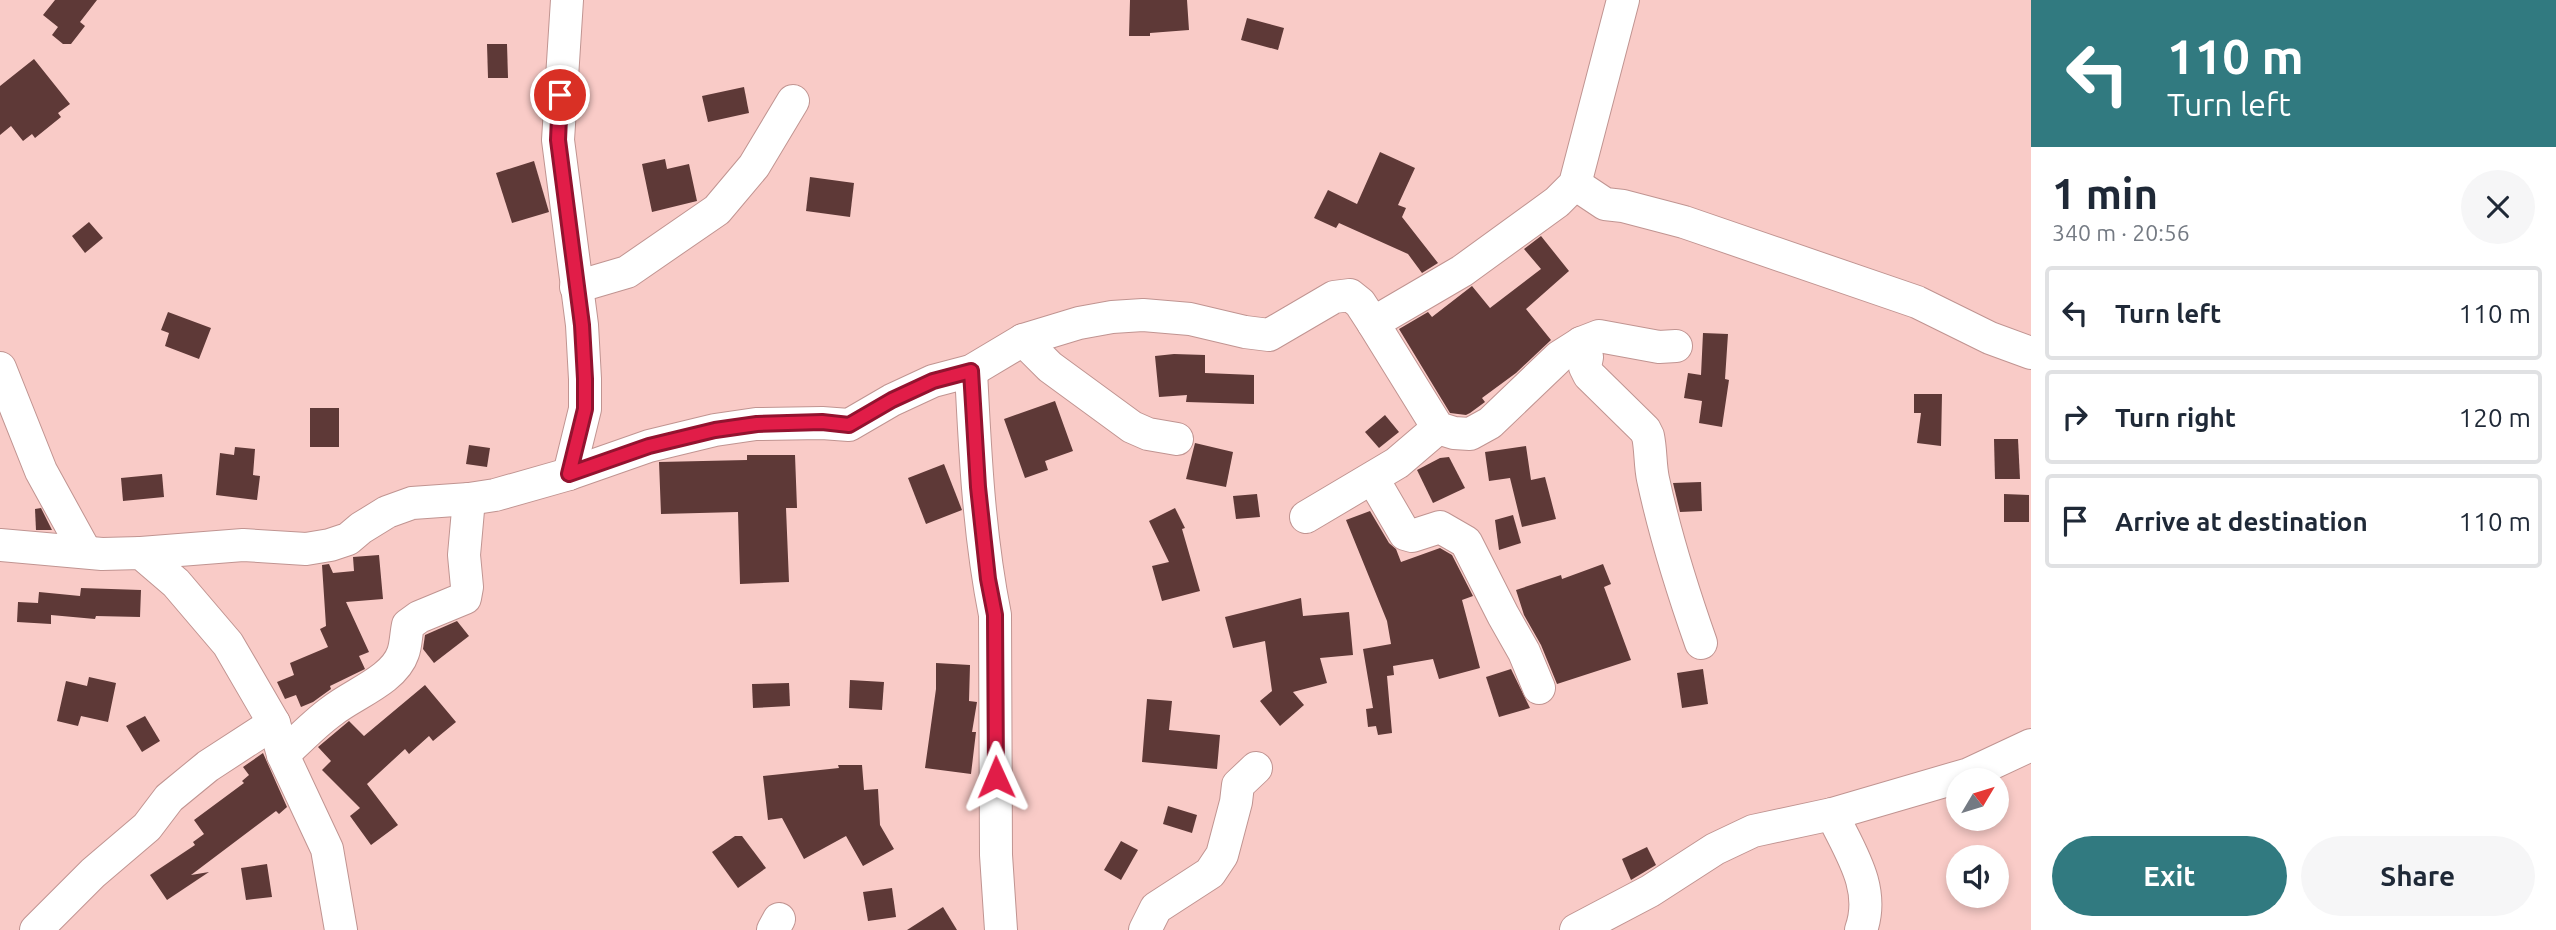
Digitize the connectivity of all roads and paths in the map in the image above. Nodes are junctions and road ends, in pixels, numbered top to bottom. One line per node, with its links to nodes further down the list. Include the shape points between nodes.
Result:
1 (567, 0): 5 (street, via 558,140)
2 (1623, 0): 4 (street)
3 (793, 102): 5 (street, via 754,166 717,210 627,272)
4 (1575, 184): 6 (street, via 1462,271); 10 (street, via 1605,204 1684,222 1917,302)
5 (576, 287): 15 (street, via 585,409)
6 (1373, 323): 7 (street, via 1350,295 1334,297 1269,335 1143,315 1079,323); 13 (street)
7 (1023, 340): 12 (street); 14 (street, via 1050,367 1132,427)
8 (1581, 343): 9 (street, via 1599,336); 13 (street, via 1559,357 1490,423 1470,434); 22 (street, via 1589,375 1648,436 1653,478 1681,588)
9 (1676, 346)
10 (2031, 354)
11 (0, 368): 20 (street, via 41,471)
12 (971, 371): 15 (street, via 933,381 849,425 757,424 715,430 649,446); 31 (street, via 978,487 995,615 996,855)
13 (1438, 428): 16 (street)
14 (1177, 439)
15 (569, 474): 17 (street)
16 (1373, 479): 18 (street); 23 (street, via 1405,534 1440,527 1466,542)
17 (469, 499): 21 (street, via 412,503 387,512 348,539 306,549 243,545); 26 (street, via 464,598 408,625 403,654 377,684 348,698)
18 (1306, 517)
19 (0, 545): 20 (street)
20 (85, 551): 21 (street)
21 (141, 552): 24 (street, via 176,583 228,644)
22 (1701, 643)
23 (1539, 688)
24 (274, 723): 26 (street); 29 (street, via 169,798 147,827)
25 (2031, 745): 28 (street, via 1969,774)
26 (283, 755): 30 (street, via 327,849)
27 (1256, 768): 32 (street, via 1238,785 1222,855 1210,873 1156,908)
28 (1832, 814): 33 (street, via 1753,831); 34 (street, via 1864,884 1867,914)
29 (36, 930)
30 (341, 930)
31 (1001, 930)
32 (1145, 930)
33 (1576, 930)
34 (1861, 930)

